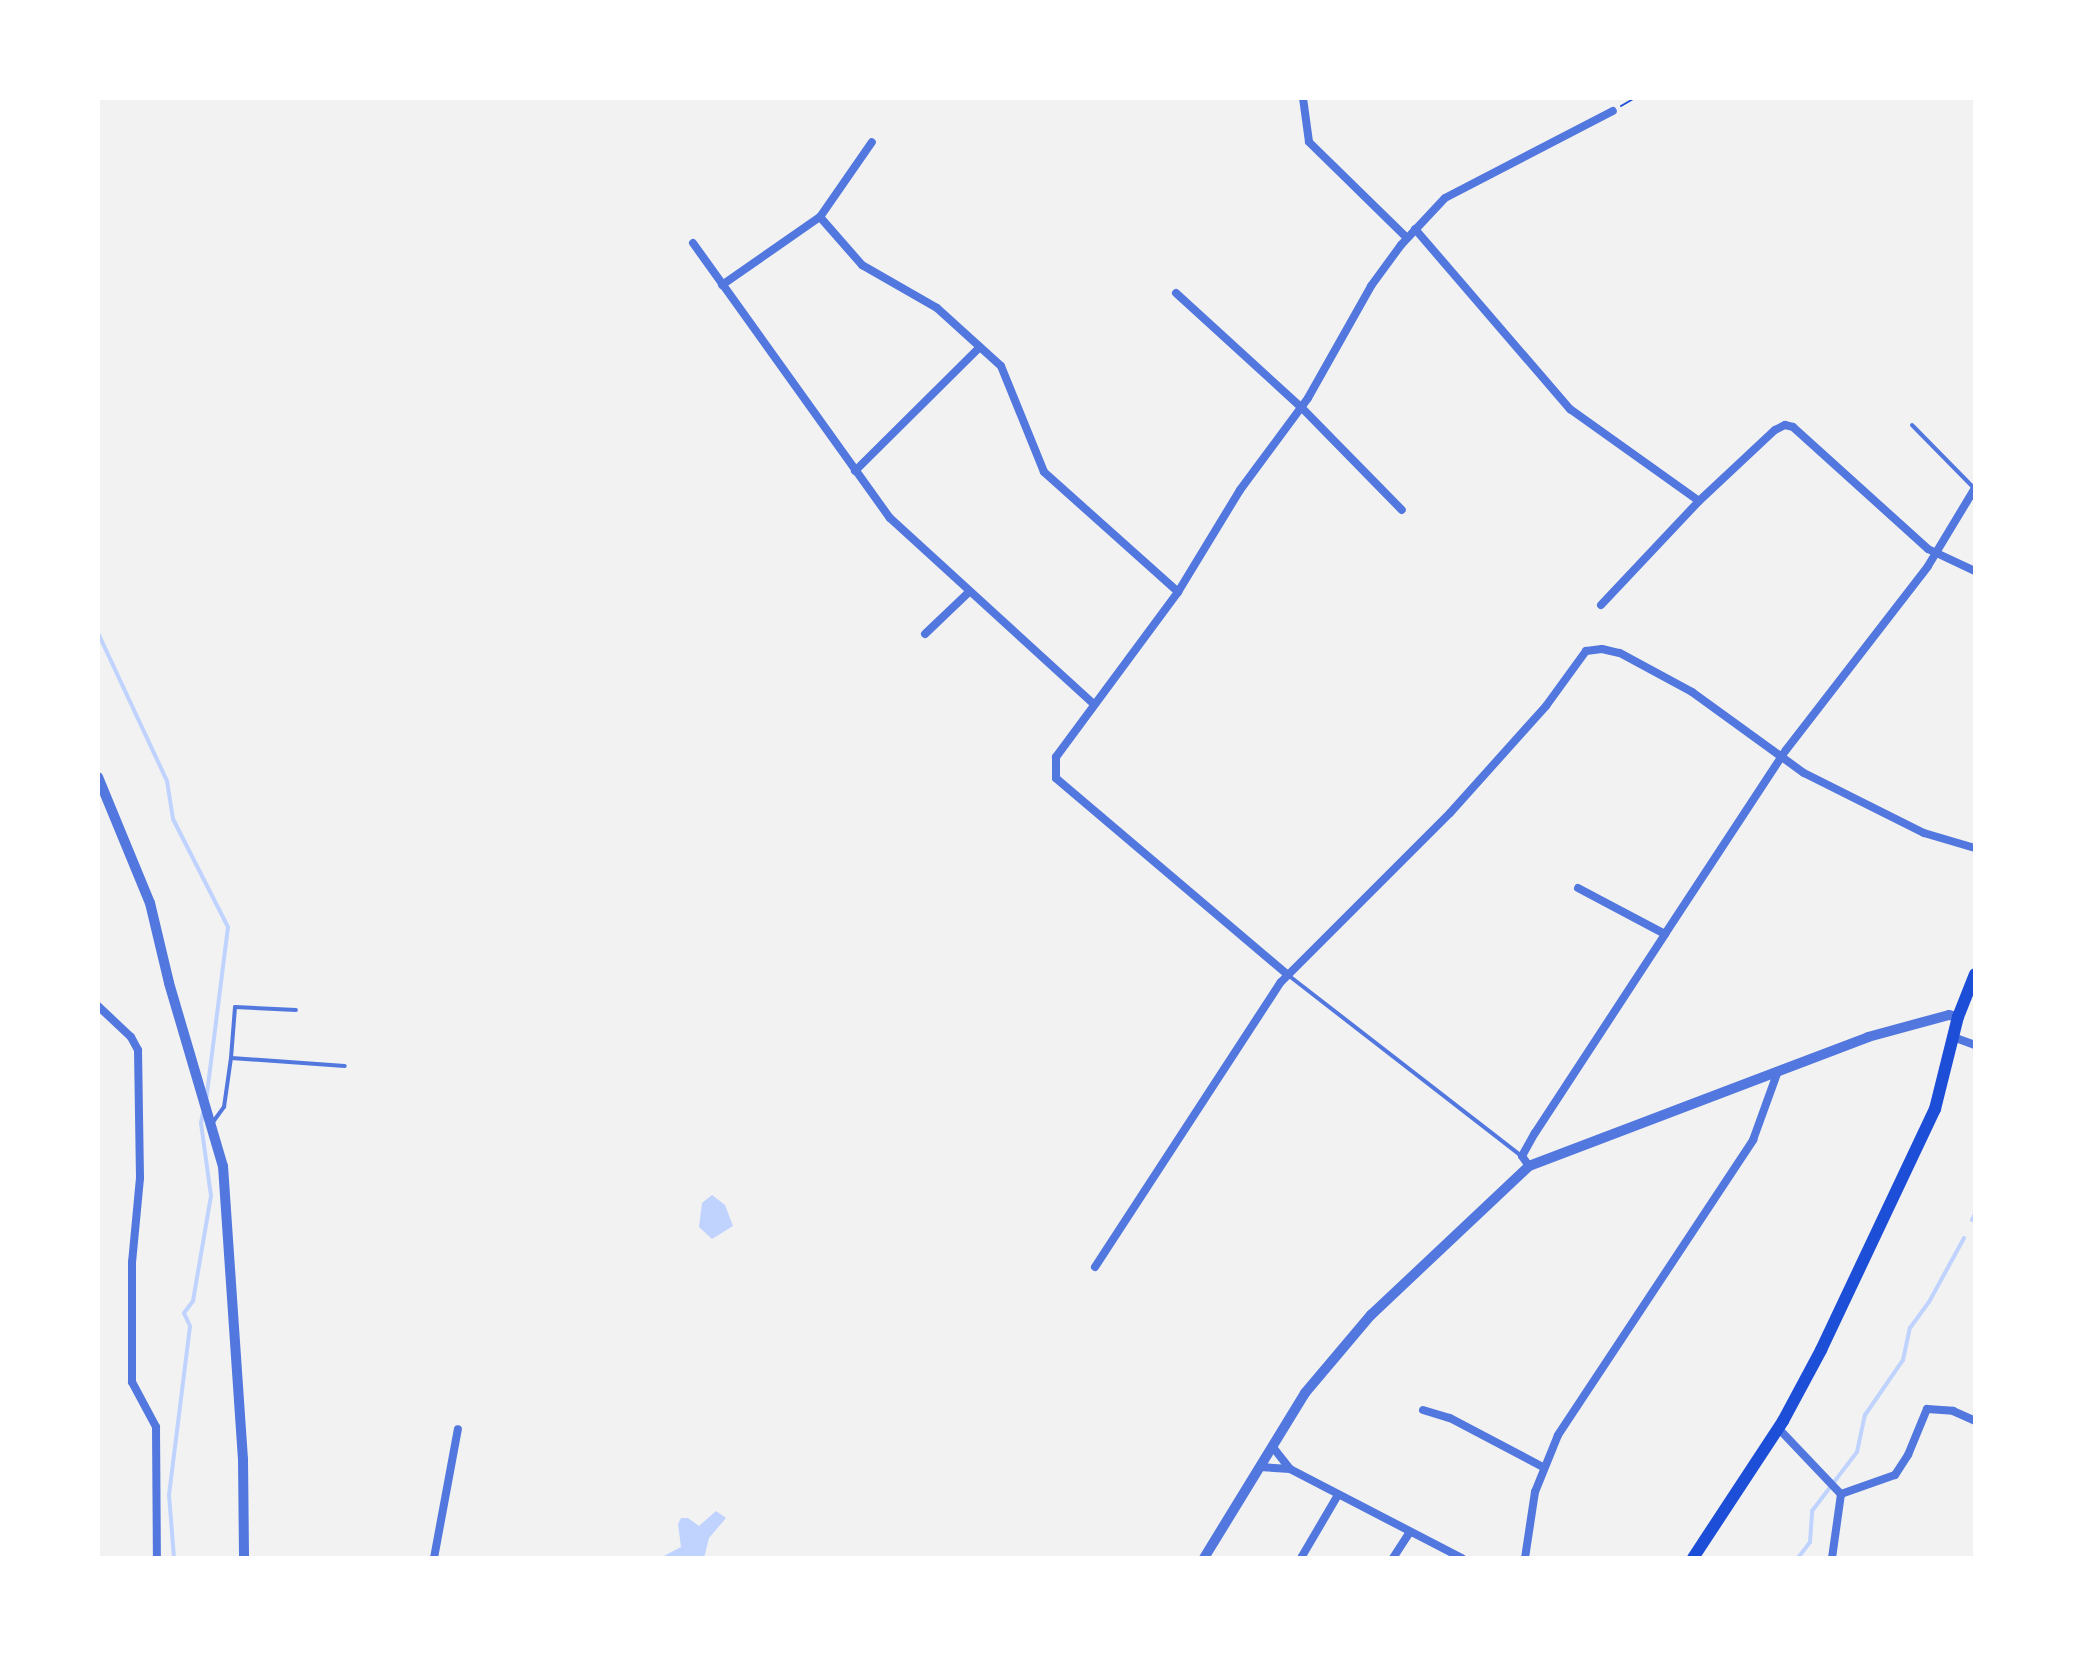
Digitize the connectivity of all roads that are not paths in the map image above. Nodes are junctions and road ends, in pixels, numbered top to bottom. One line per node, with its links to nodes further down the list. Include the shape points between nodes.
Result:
1 (1303, 98): 6 (street, via 1309,142)
2 (1613, 111): 5 (street, via 1454,192)
3 (872, 142): 4 (street)
4 (820, 217): 8 (street); 10 (street, via 862,265 937,308)
5 (1415, 229): 6 (street); 15 (street, via 1570,409)
6 (1407, 238): 11 (street, via 1371,286)
7 (693, 243): 8 (street)
8 (722, 285): 13 (street)
9 (1176, 293): 11 (street)
10 (980, 347): 13 (street); 20 (street, via 1001,366 1044,472)
11 (1301, 407): 16 (street); 20 (street, via 1240,490)
12 (1912, 425): 14 (lane)
13 (855, 471): 19 (street, via 890,518)
14 (1975, 488): 17 (street)
15 (1699, 501): 17 (street, via 1785,425); 21 (street)
16 (1402, 510)
17 (1936, 554): 18 (street); 24 (street)
18 (1975, 571)
19 (969, 592): 22 (street); 23 (street)
20 (1178, 592): 23 (street)
21 (1601, 605)
22 (925, 634)
23 (1094, 704): 30 (street, via 1056,757 1056,778)
24 (1783, 755): 26 (street, via 1804,773 1879,812); 28 (street); 30 (street, via 1692,692 1620,653 1586,651 1546,706 1450,813)
25 (98, 777): 39 (street, via 147,895)
26 (1975, 848)
27 (1578, 888): 28 (street)
28 (1665, 934): 40 (street)
29 (1975, 974): 33 (main road)
30 (1288, 975): 40 (lane); 42 (street)
31 (98, 1006): 55 (street, via 138,1050 140,1166 132,1262 132,1382 156,1427)
32 (296, 1010): 36 (lane, via 235,1007)
33 (1958, 1017): 34 (main road); 38 (street, via 1868,1037)
34 (1953, 1037): 35 (street); 46 (main road, via 1941,1092 1923,1136)
35 (1975, 1045)
36 (231, 1058): 37 (lane); 39 (lane, via 224,1107)
37 (345, 1066)
38 (1778, 1071): 41 (street); 49 (street, via 1753,1140 1566,1423)
39 (211, 1121): 56 (street, via 228,1203)
40 (1522, 1156): 41 (street)
41 (1529, 1166): 47 (street, via 1371,1315 1305,1393)
42 (1095, 1267)
43 (1423, 1410): 49 (street, via 1450,1418)
44 (1975, 1421): 51 (street, via 1953,1411 1927,1409 1895,1475)
45 (458, 1429): 57 (street)
46 (1779, 1429): 51 (street); 54 (main road)
47 (1272, 1446): 48 (street); 50 (street)
48 (1260, 1467): 50 (street); 58 (street)
49 (1543, 1467): 62 (street)
50 (1290, 1469): 52 (street)
51 (1841, 1494): 63 (street)
52 (1338, 1495): 53 (street); 59 (street)
53 (1410, 1532): 60 (street); 61 (street)
54 (1697, 1554)
55 (157, 1558)
56 (244, 1558)
57 (434, 1558)
58 (1204, 1558)
59 (1301, 1558)
60 (1393, 1558)
61 (1462, 1558)
62 (1525, 1558)
63 (1832, 1558)

